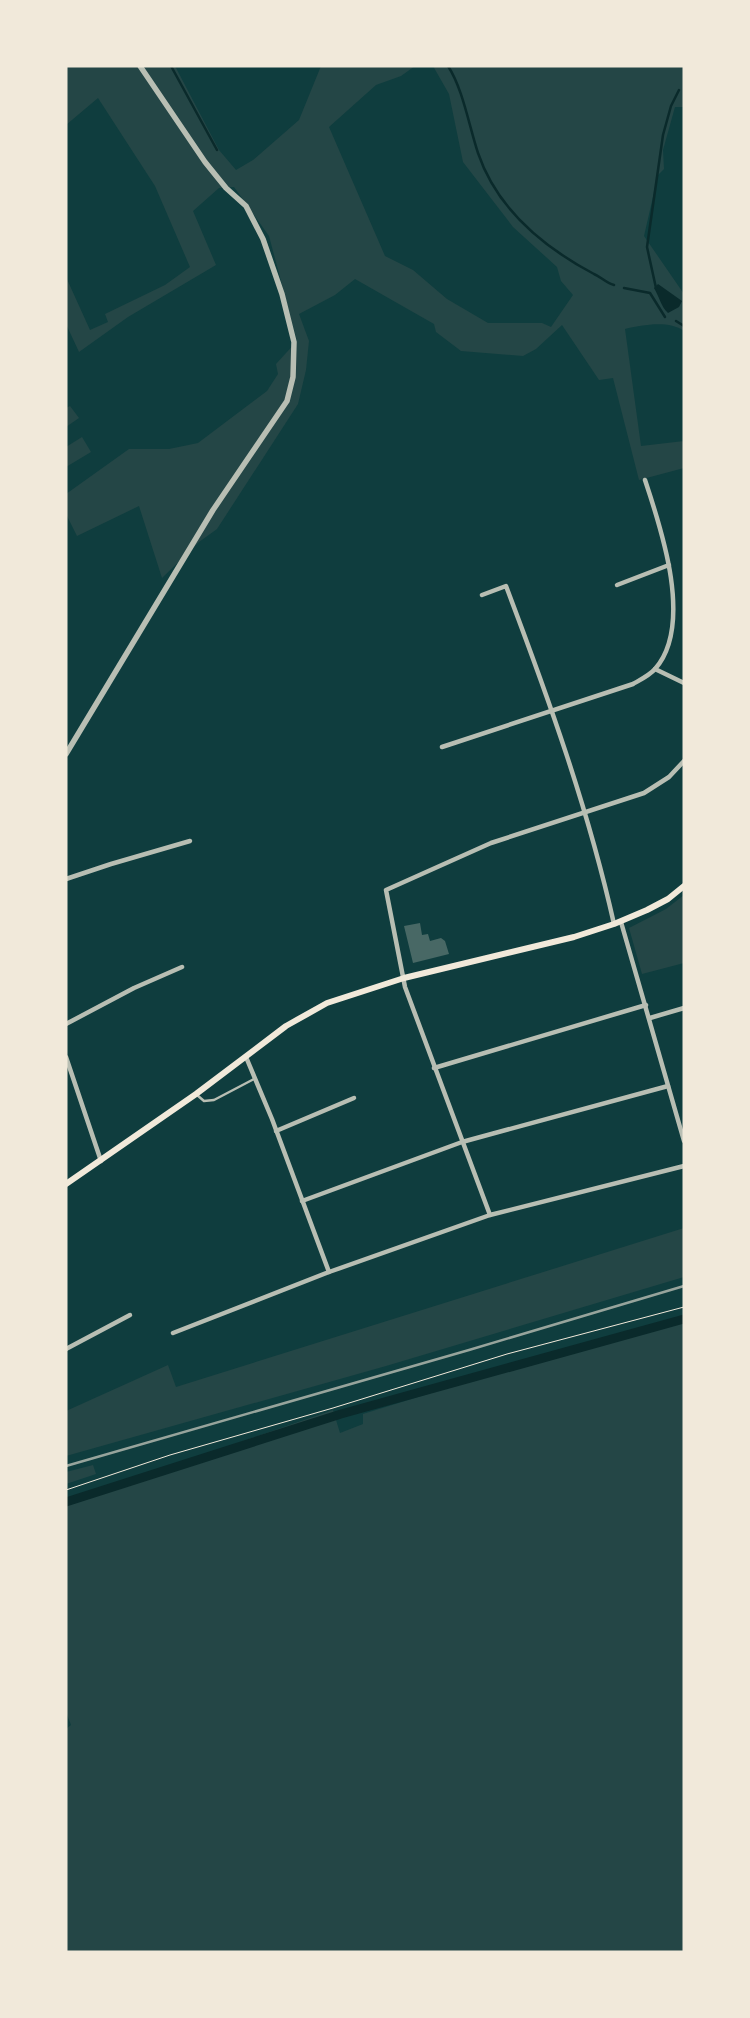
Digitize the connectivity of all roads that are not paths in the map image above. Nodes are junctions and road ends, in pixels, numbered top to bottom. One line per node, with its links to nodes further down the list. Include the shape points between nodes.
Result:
1 (140, 66): 10 (street, via 205,162 246,206 259,230 282,294 294,342 293,377 287,401 213,510)
2 (645, 480): 3 (street, via 663,534)
3 (669, 565): 4 (street); 6 (street, via 674,619 670,640)
4 (618, 586)
5 (482, 595): 8 (street, via 506,586)
6 (655, 669): 7 (street); 8 (street, via 633,684)
7 (684, 683)
8 (553, 712): 9 (street); 12 (street)
9 (442, 747)
10 (66, 754)
11 (684, 761): 12 (street, via 669,777 644,793)
12 (584, 812): 17 (street); 19 (street, via 491,843 386,890)
13 (190, 841): 14 (street)
14 (66, 880)
15 (684, 886): 16 (main road, via 668,899)
16 (621, 922): 17 (main road); 20 (street)
17 (614, 924): 19 (main road, via 574,937)
18 (182, 967): 23 (street)
19 (404, 978): 25 (main road, via 327,1003 286,1026); 26 (street)
20 (646, 1005): 22 (street); 26 (street)
21 (684, 1008): 22 (street)
22 (650, 1018): 28 (street)
23 (66, 1024)
24 (66, 1057): 34 (street)
25 (246, 1057): 27 (street); 29 (main road)
26 (434, 1068): 32 (street)
27 (254, 1079): 29 (lane, via 214,1100 204,1101); 31 (street)
28 (668, 1086): 32 (street); 33 (street)
29 (196, 1094): 34 (main road)
30 (354, 1098): 31 (street)
31 (276, 1131): 37 (street)
32 (462, 1142): 37 (street); 38 (street)
33 (684, 1142)
34 (101, 1161): 36 (main road)
35 (684, 1166): 38 (street)
36 (66, 1184)
37 (302, 1201): 39 (street)
38 (490, 1215): 39 (street)
39 (329, 1272): 41 (street)
40 (130, 1315): 42 (street)
41 (173, 1334)
42 (66, 1349)

